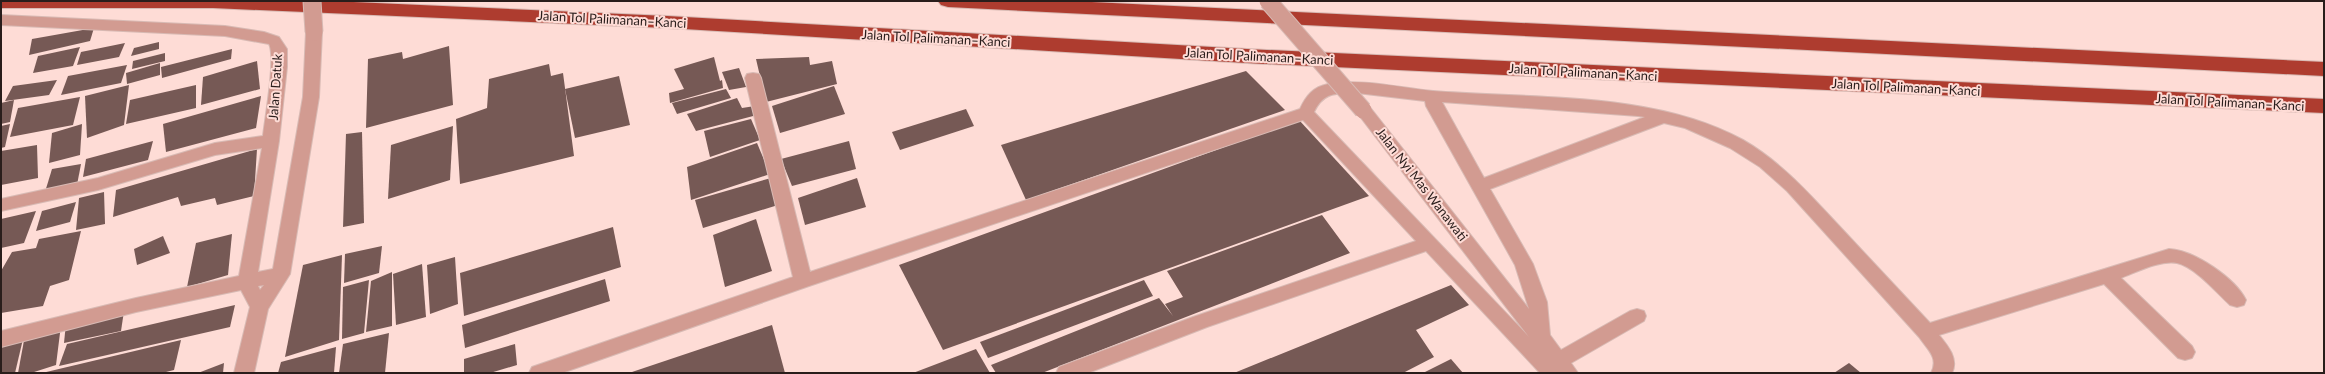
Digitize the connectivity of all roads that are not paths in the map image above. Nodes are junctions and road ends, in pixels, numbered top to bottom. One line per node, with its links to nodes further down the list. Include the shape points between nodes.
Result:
1 (194, 1): 6 (highway, Jalan Tol Palimanan–Kanci)
2 (312, 1): 18 (street, bridge, via 312,97)
3 (948, 1): 8 (highway)
4 (1268, 1): 26 (street, Jalan Nyi Mas Wanawati, bridge, via 1363,110)
5 (1, 2): 6 (highway)
6 (222, 3): 11 (highway, Jalan Tol Palimanan–Kanci, via 651,21 1247,56)
7 (1, 20): 14 (street, Jalan Datuk, via 225,31 253,34 274,41 279,49 279,67)
8 (2324, 69)
9 (753, 78): 20 (street)
10 (1433, 96): 12 (street, via 1357,88 1329,89 1312,100); 13 (street, via 1638,110); 15 (street, via 1434,106)
11 (2324, 106)
12 (1306, 113): 17 (street); 20 (street)
13 (1665, 116): 15 (street); 25 (street, via 1717,135 1766,163 1793,187)
14 (271, 141): 16 (street, via 215,149 98,184); 21 (street, Jalan Datuk)
15 (1480, 186): 26 (street, via 1524,264 1538,302)
16 (1, 205)
17 (1430, 243): 29 (street); 32 (street, via 1208,320)
18 (281, 274): 21 (street); 23 (street)
19 (2106, 276): 22 (street, via 2170,256 2183,258 2201,268); 25 (street); 28 (street)
20 (803, 281): 31 (street)
21 (247, 282): 23 (street); 27 (street, via 136,305)
22 (2237, 300)
23 (259, 307): 30 (street)
24 (1637, 316): 29 (street)
25 (1926, 332): 33 (street, via 1944,356 1945,368)
26 (1541, 336): 29 (street, Jalan Nyi Mas Wanawati)
27 (1, 339)
28 (2185, 352)
29 (1560, 369)
30 (244, 373)
31 (539, 373)
32 (1066, 373)
33 (1941, 373)

